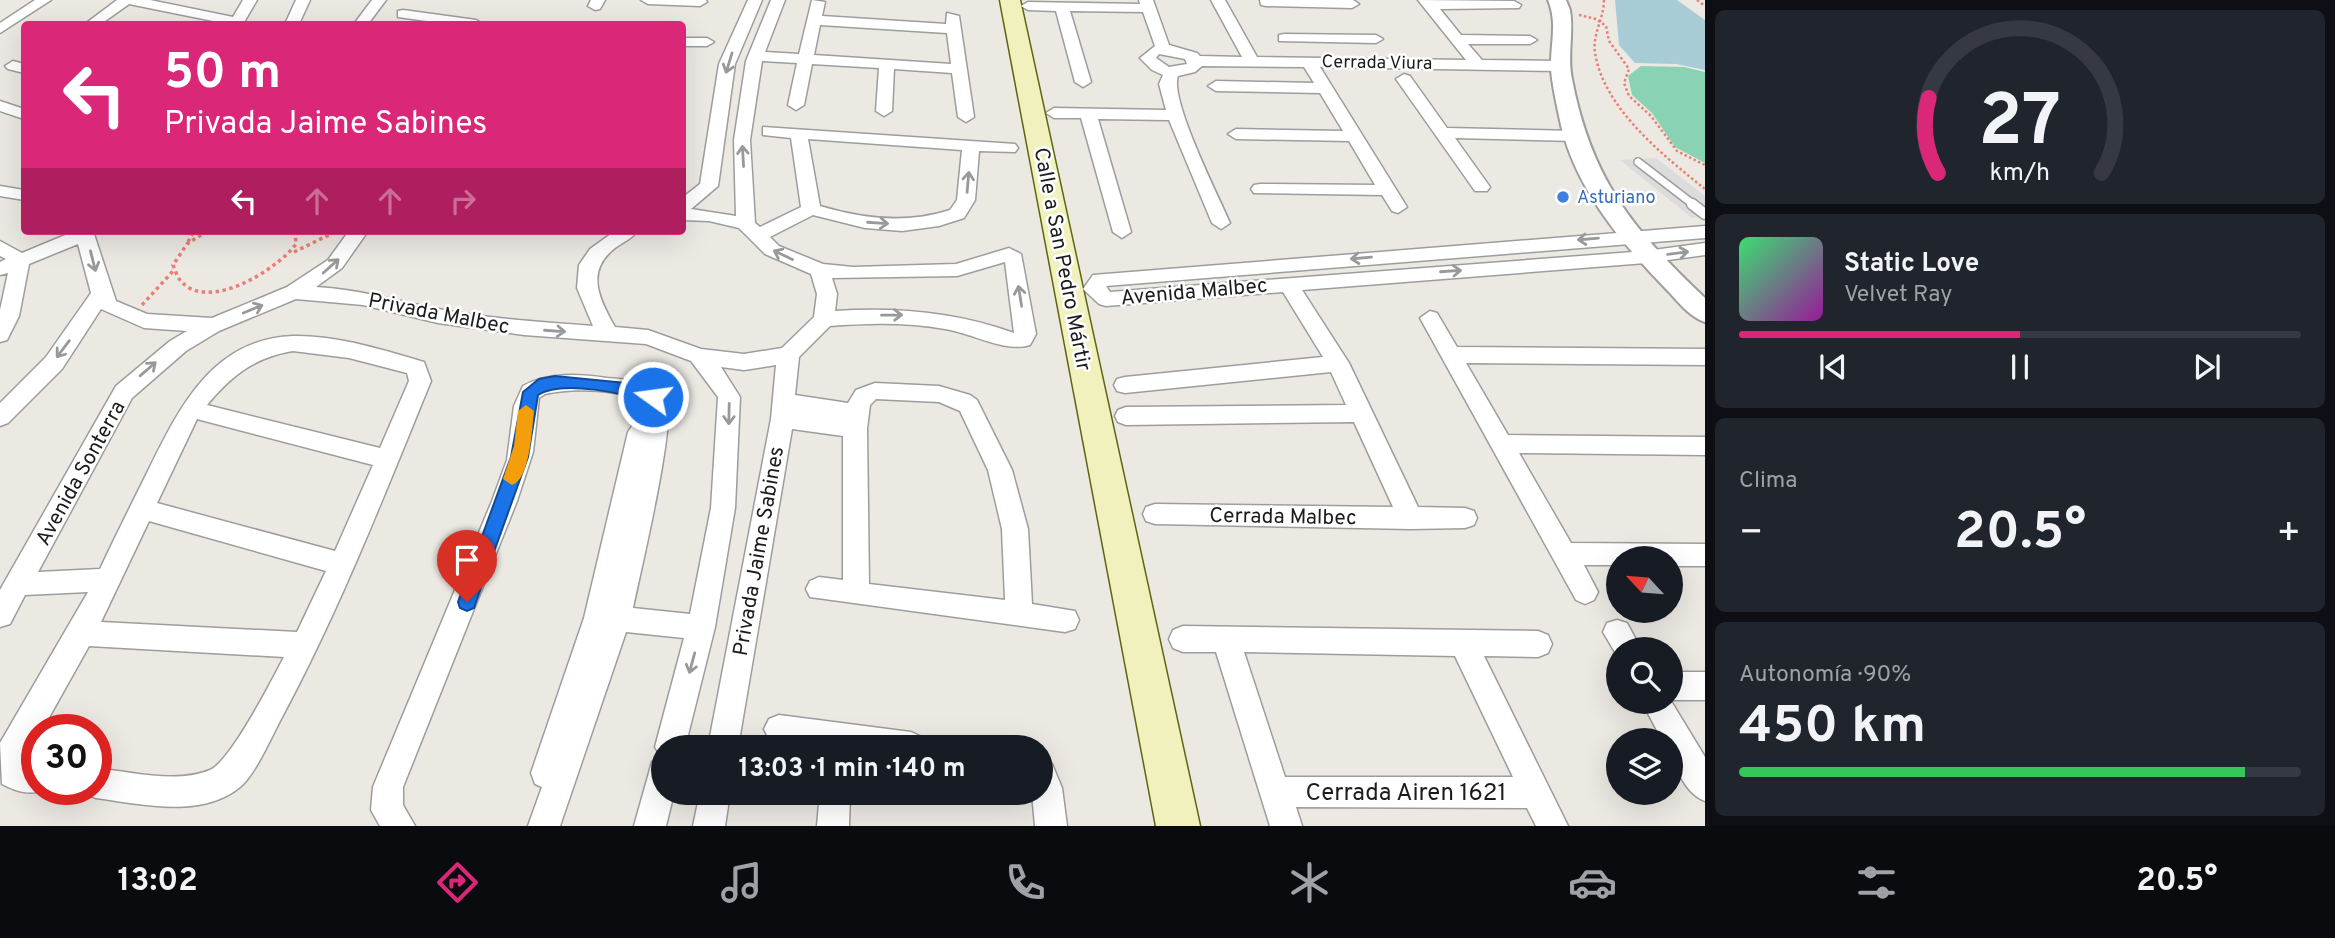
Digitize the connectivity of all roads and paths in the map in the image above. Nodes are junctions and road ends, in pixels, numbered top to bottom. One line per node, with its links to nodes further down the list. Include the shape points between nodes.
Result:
1 (44, 0): 35 (street)
2 (128, 0): 24 (street); 27 (street)
3 (250, 0): 30 (street)
4 (303, 0): 31 (street)
5 (379, 0): 32 (street)
6 (648, 0): 17 (street)
7 (755, 0): 82 (street, one-way to 82, via 727,64 709,186)
8 (778, 0): 43 (street)
9 (1218, 0): 45 (street)
10 (1604, 0): 34 (path)
11 (1697, 0): 12 (path); 20 (path)
12 (1705, 0)
13 (818, 2): 26 (street)
14 (1266, 2): 23 (street)
15 (1019, 3): 21 (street); 182 (main road, Calle a San Pedro Mártir, via 1115,519)
16 (1427, 3): 19 (street); 38 (street)
17 (699, 4)
18 (1148, 4): 21 (street); 42 (street)
19 (1514, 5)
20 (1705, 6)
21 (1062, 7): 55 (street)
22 (1560, 7): 34 (path); 51 (street)
23 (1356, 9): 37 (street)
24 (195, 14): 28 (street); 29 (street)
25 (411, 18): 33 (street)
26 (814, 20): 44 (street); 52 (street, via 953,21)
27 (96, 21)
28 (186, 21)
29 (227, 21)
30 (237, 21)
31 (293, 21)
32 (363, 21)
33 (444, 21)
34 (1600, 21): 75 (path, via 1629,69 1625,91 1677,151); 78 (path, via 1595,53 1605,83 1634,122)
35 (0, 29)
36 (1284, 38): 37 (street)
37 (1376, 39): 48 (street)
38 (1457, 39): 39 (street); 50 (street)
39 (1530, 40)
40 (686, 42): 41 (street)
41 (706, 42)
42 (1163, 48): 46 (street, via 1187,53); 53 (street, via 1148,58 1157,68)
43 (755, 59): 44 (street); 88 (street, one-way to 43, via 742,140)
44 (811, 60): 49 (street); 58 (street)
45 (1251, 60): 46 (street, Cerrada Viura); 47 (street, Cerrada Viura)
46 (1195, 61): 53 (street, via 1192,69)
47 (1308, 61): 48 (street, Cerrada Viura); 57 (street)
48 (1393, 63): 50 (street, Cerrada Viura)
49 (887, 64): 52 (street); 60 (street)
50 (1477, 64): 51 (street, Cerrada Viura)
51 (1559, 66): 71 (street)
52 (961, 69): 65 (street)
53 (1172, 72): 64 (street, via 1167,84)
54 (1404, 79): 67 (street)
55 (1083, 82)
56 (1216, 86): 57 (street)
57 (1324, 88): 70 (street)
58 (796, 105)
59 (0, 106): 61 (street)
60 (884, 111)
61 (21, 113)
62 (1054, 113): 63 (street)
63 (1088, 114): 64 (street); 89 (street)
64 (1175, 115): 87 (street)
65 (966, 117)
66 (769, 131): 68 (street)
67 (1442, 132): 71 (street); 76 (street)
68 (799, 133): 72 (street); 84 (street)
69 (1236, 134): 70 (street)
70 (1354, 136): 79 (street)
71 (1574, 136): 99 (street)
72 (971, 147): 73 (street); 84 (street, one-way to 72, via 866,222 913,224 946,219 957,214 966,200)
73 (1009, 148)
74 (1638, 162): 86 (lane)
75 (1705, 165)
76 (1481, 187)
77 (1260, 189): 79 (street)
78 (1705, 189)
79 (1387, 190): 83 (street)
80 (0, 191): 81 (street)
81 (21, 194)
82 (686, 204)
83 (1398, 207)
84 (811, 209): 88 (street)
85 (686, 214): 88 (street, via 709,215)
86 (1705, 214)
87 (1221, 223)
88 (752, 230): 108 (street, one-way to 88, via 772,250)
89 (1122, 232)
90 (1705, 232): 99 (street, Avenida Malbec)
91 (80, 235): 105 (street)
92 (86, 235): 111 (street, one-way to 111)
93 (192, 235): 100 (path)
94 (201, 235): 100 (path)
95 (295, 235): 103 (path)
96 (329, 235): 103 (path)
97 (356, 235): 110 (street, one-way to 97, via 335,264)
98 (622, 235): 117 (street, via 600,250 585,277 586,296)
99 (1629, 236): 104 (street); 109 (street, Avenida Malbec, one-way to 109, via 1100,280 1093,289 1106,299)
100 (187, 244): 107 (path)
101 (0, 247): 105 (street)
102 (1705, 249): 104 (street, Avenida Malbec, one-way to 102)
103 (292, 253): 107 (path, via 265,276 228,289 193,288 181,283)
104 (1646, 257): 109 (street, Avenida Malbec, one-way to 104); 112 (street)
105 (20, 260): 106 (street); 118 (street, via 9,316)
106 (0, 269)
107 (174, 270): 113 (path)
108 (820, 270): 115 (street, via 827,294); 115 (street, one-way to 108, via 903,315 967,323 1016,341 1023,340 1025,334 1014,258 1009,254 957,270)
109 (1287, 283): 123 (street)
110 (294, 292): 116 (street, Privada Malbec, one-way to 110); 117 (street, Privada Malbec, one-way to 117, via 363,298 438,316 524,328)
111 (101, 293): 113 (street, Privada Malbec, via 108,306); 129 (street, one-way to 129, via 54,363)
112 (1705, 313)
113 (132, 317): 116 (street, Privada Malbec)
114 (1430, 318): 120 (street)
115 (824, 319): 119 (street)
116 (214, 325): 142 (street, Avenida Sonterra, one-way to 116, via 124,392 178,346)
117 (608, 334): 121 (street, Privada Malbec, via 648,337)
118 (0, 335)
119 (788, 355): 121 (street, Privada Malbec, via 744,362); 126 (street, Privada Jaime Sabines)
120 (1450, 355): 122 (street); 131 (street)
121 (699, 356): 150 (street, Privada Jaime Sabines, one-way to 150, via 723,384 730,408 723,508)
122 (1705, 357)
123 (1338, 363): 124 (street); 127 (street)
124 (1125, 385)
125 (190, 409): 133 (street); 133 (street, via 210,382 232,365 282,343 304,341 416,368 419,381); 134 (street)
126 (783, 410): 130 (street); 163 (street, Privada Jaime Sabines)
127 (1364, 413): 128 (street); 137 (street)
128 (1126, 416)
129 (0, 417)
130 (856, 421): 144 (street); 146 (street, via 859,402 875,391 948,395 967,402 1000,470 1015,529)
131 (1502, 444): 132 (street); 138 (street)
132 (1705, 446)
133 (387, 459): 140 (street)
134 (142, 509): 140 (street); 141 (street)
135 (1156, 514): 137 (street, Cerrada Malbec)
136 (1465, 518): 137 (street, Cerrada Malbec)
137 (1411, 519)
138 (1565, 554): 139 (street); 145 (street)
139 (1705, 555)
140 (343, 564): 156 (street)
141 (107, 580): 142 (street); 151 (street)
142 (20, 584): 147 (street, Avenida Sonterra)
143 (819, 589): 144 (street)
144 (856, 592): 146 (street)
145 (1585, 592)
146 (1019, 613): 149 (street)
147 (0, 615)
148 (607, 619): 150 (street, Privada Jaime Sabines); 175 (street, via 645,410 636,390 545,383 531,392 520,457 467,602 388,787 387,810); 176 (street); 177 (street)
149 (1065, 620)
150 (701, 627): 162 (street, Privada Jaime Sabines, one-way to 162)
151 (82, 633): 156 (street); 159 (street)
152 (1183, 639): 153 (street)
153 (1226, 640): 154 (street); 169 (street, Cerrada Airen 1621)
154 (1464, 644): 155 (street); 170 (street, Cerrada Airen 1621)
155 (1538, 644)
156 (306, 645): 167 (street, via 231,775 217,785 184,790)
157 (1683, 686): 158 (street)
158 (1705, 686)
159 (34, 714)
160 (1663, 714): 168 (street)
161 (779, 729): 164 (street)
162 (673, 735)
163 (725, 735)
164 (808, 735)
165 (21, 737): 166 (street, via 11,754 13,773)
166 (21, 777)
167 (112, 784)
168 (1705, 786)
169 (1277, 792): 170 (street, Cerrada Airen 1621); 183 (street, Cerrada Airen 1621)
170 (1536, 793): 184 (street, Cerrada Airen 1621)
171 (655, 805): 178 (street)
172 (713, 805): 179 (street)
173 (834, 805): 180 (street)
174 (1049, 805): 181 (street)
175 (399, 826)
176 (528, 826)
177 (544, 826)
178 (650, 826)
179 (709, 826)
180 (833, 826)
181 (1051, 826)
182 (1178, 826)
183 (1286, 826)
184 (1552, 826)

